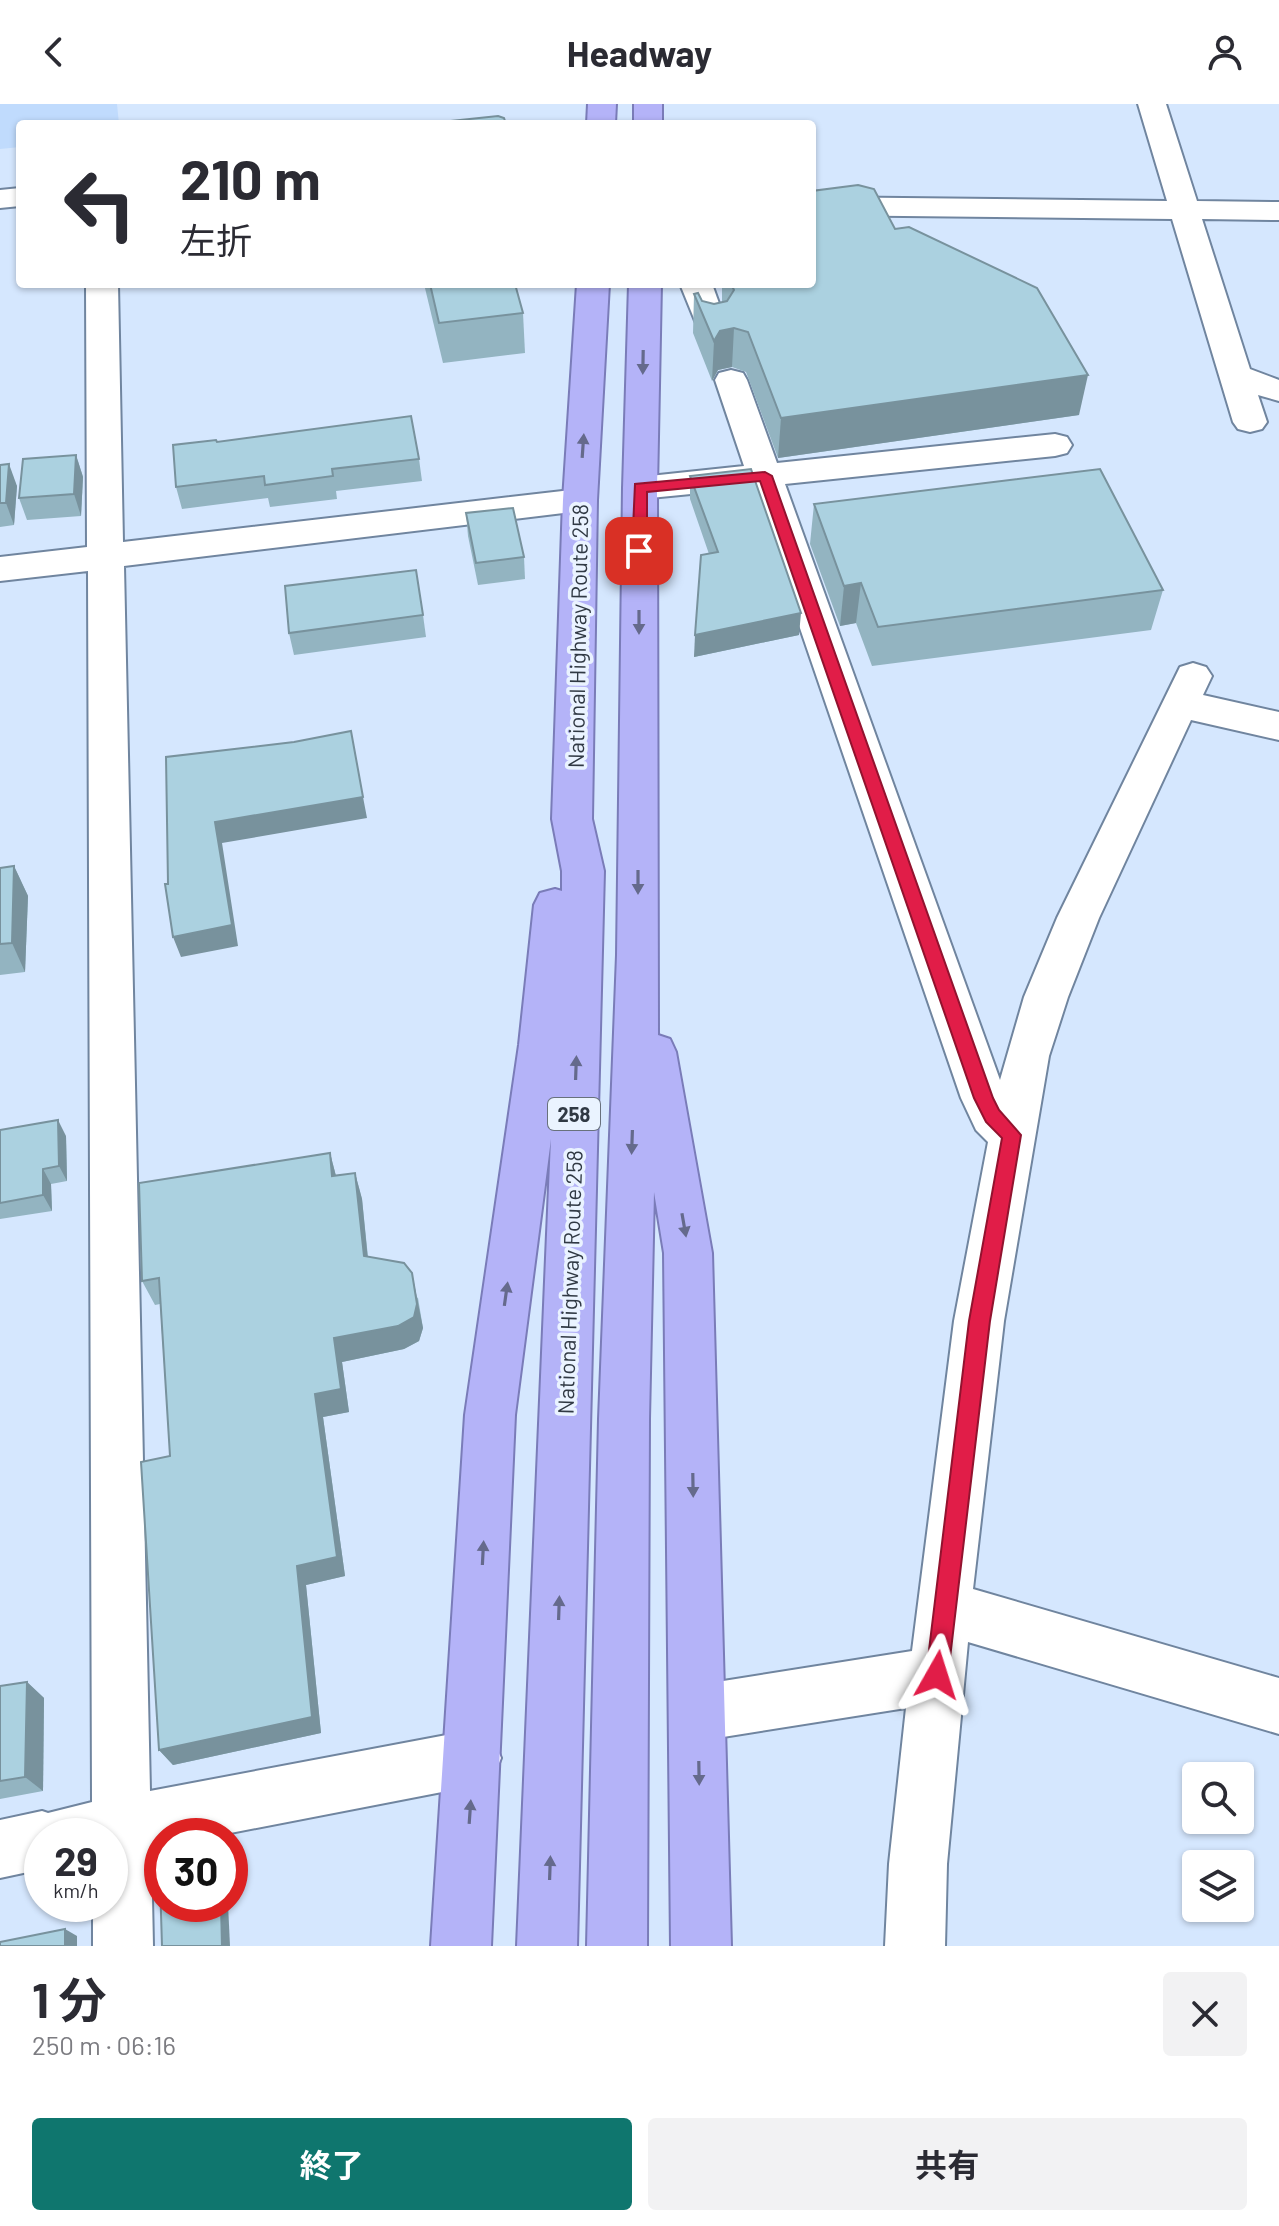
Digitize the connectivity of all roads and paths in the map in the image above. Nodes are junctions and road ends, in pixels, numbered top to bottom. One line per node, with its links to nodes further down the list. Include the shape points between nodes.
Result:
1 (1152, 104): 3 (street)
2 (816, 206): 3 (street)
3 (1185, 211): 4 (street); 10 (street)
4 (1279, 211)
5 (102, 288): 18 (street)
6 (593, 288): 17 (highway, National Highway Route 258 / 258, one-way to 6)
7 (645, 288): 16 (highway, 258, one-way to 16)
8 (697, 288): 9 (street)
9 (713, 331)
10 (1236, 375): 12 (street); 13 (street)
11 (731, 380): 15 (street)
12 (1279, 391)
13 (1250, 422)
14 (1055, 445): 15 (street)
15 (765, 476): 16 (street); 23 (street, via 984,1098 992,1116)
16 (640, 488): 22 (highway, 258, one-way to 22)
17 (580, 500): 18 (street); 21 (highway, National Highway Route 258 / 258)
18 (105, 557): 19 (street); 29 (street)
19 (0, 569)
20 (1279, 726): 23 (street, via 1187,690 1046,997 1027,1056)
21 (572, 819): 28 (highway, 258, one-way to 21, via 490,1415 541,1045 558,870); 36 (highway, National Highway Route 258 / 258, one-way to 21, via 583,871)
22 (638, 955): 27 (highway, 258, one-way to 27, via 688,1253); 37 (highway, 258, one-way to 37, via 624,1419)
23 (1012, 1135): 24 (street, via 979,1321)
24 (944, 1608): 25 (street); 26 (street)
25 (937, 1675): 27 (street); 39 (street)
26 (1279, 1706)
27 (698, 1713): 38 (highway, 258, one-way to 38)
28 (473, 1758): 30 (street); 35 (highway, 258, one-way to 28)
29 (121, 1818)
30 (128, 1824)
31 (24, 1844): 32 (street)
32 (0, 1849)
33 (123, 1922): 34 (street)
34 (123, 1946)
35 (461, 1946)
36 (547, 1946)
37 (617, 1946)
38 (701, 1946)
39 (915, 1946)

